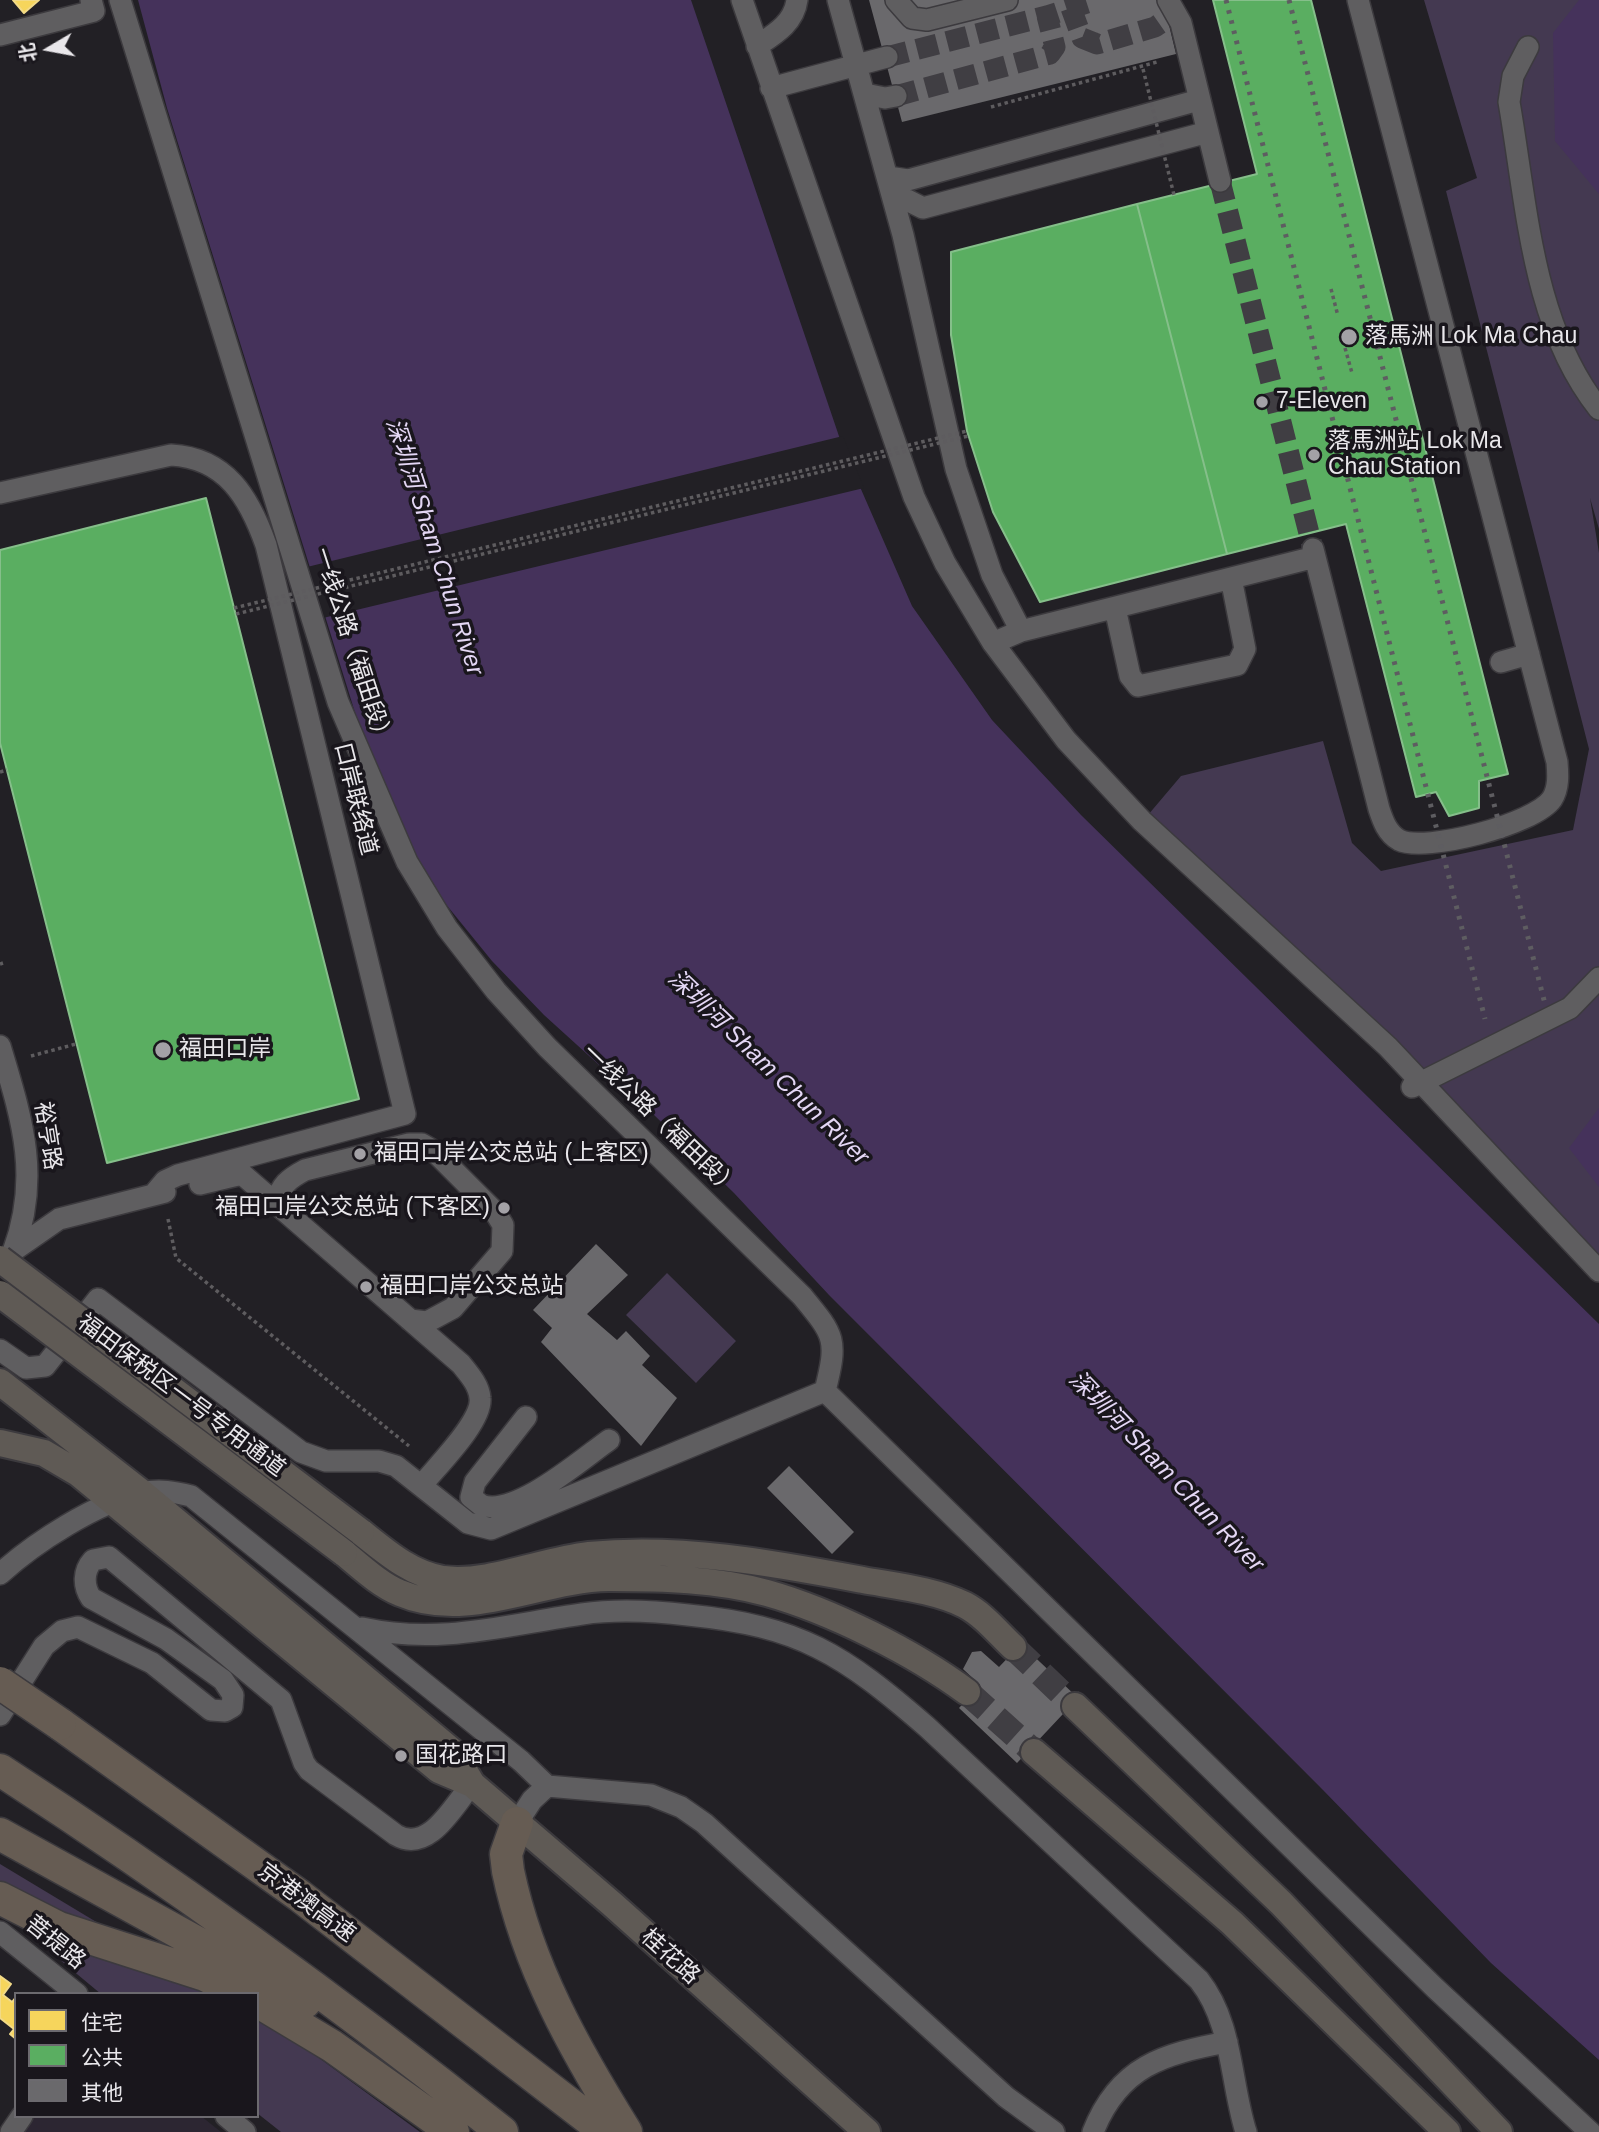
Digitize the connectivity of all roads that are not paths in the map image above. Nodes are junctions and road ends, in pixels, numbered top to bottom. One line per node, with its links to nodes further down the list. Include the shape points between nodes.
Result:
1 (91, 0): 10 (street, via 94,11)
2 (120, 0): 42 (street, 一线公路（福田段）, via 338,702 407,862 447,928 513,1010 826,1325 834,1344)
3 (741, 0): 11 (street)
4 (797, 0): 11 (street, via 796,12 782,30)
5 (838, 0): 14 (street)
6 (896, 0): 7 (street, via 912,18 928,20)
7 (1007, 0)
8 (1358, 0): 28 (street)
9 (1170, 10): 18 (street)
10 (0, 35)
11 (757, 46): 15 (street)
12 (1528, 47): 22 (street, via 1513,76 1509,102 1542,290 1558,344 1578,383)
13 (887, 57): 14 (street)
14 (857, 65): 15 (street); 16 (street)
15 (771, 88): 27 (street, via 914,497 945,564)
16 (865, 94): 17 (street, via 885,99); 20 (street)
17 (896, 96)
18 (1199, 100): 19 (street); 20 (street, via 908,180)
19 (1208, 132): 20 (street, via 923,208 903,198); 21 (street)
20 (888, 177): 26 (street, via 956,469 992,575)
21 (1220, 181)
22 (1599, 409)
23 (0, 493): 33 (street, 口岸联络道, via 155,456 185,456 226,475 247,498 266,545 405,1114 178,1175)
24 (1231, 578): 25 (street); 25 (street, via 1245,649 1237,665 1138,686 1130,676); 28 (street, via 1314,553 1379,808 1389,831 1407,843 1431,844 1517,822 1552,799 1557,762)
25 (1115, 608): 26 (street)
26 (1021, 631): 27 (street)
27 (993, 643): 32 (street, via 1066,740 1142,821 1388,1047)
28 (1529, 654): 29 (street)
29 (1501, 662)
30 (1599, 978): 32 (street, via 1570,1008)
31 (0, 1046): 35 (street, 裕亨路, via 22,1123 29,1168 24,1217)
32 (1417, 1085): 36 (street)
33 (154, 1194): 34 (street, via 242,1174); 35 (street, via 59,1219)
34 (276, 1203): 39 (street); 39 (street, via 289,1178 305,1171 409,1144 422,1144 434,1151 495,1212 503,1225 502,1251 453,1308 427,1322)
35 (7, 1255): 37 (street, 裕亨路); 51 (main road, 福田保税区一号专用通道, bridge, via 398,1561 427,1575 465,1580 564,1559 628,1553 776,1563 905,1588 965,1605)
36 (1599, 1271)
37 (0, 1272)
38 (0, 1294): 53 (main road, 福田保税区一号专用通道, bridge, via 399,1593 446,1604 470,1603 605,1578 696,1581 758,1591 819,1612 897,1649)
39 (410, 1320): 46 (street, via 461,1364 481,1399 475,1419)
40 (0, 1350): 46 (street, via 26,1368 45,1366 98,1299 301,1452 326,1461 396,1466)
41 (0, 1382): 47 (main road)
42 (815, 1395): 46 (street, via 491,1529 468,1523); 79 (street)
43 (526, 1417): 44 (street, via 475,1482 471,1497 481,1505 506,1504 527,1496)
44 (609, 1440)
45 (0, 1443): 48 (main road, via 63,1462)
46 (422, 1485)
47 (142, 1493): 48 (street); 50 (street, via 191,1496); 58 (main road, via 453,1752)
48 (115, 1502): 49 (street, via 40,1544); 58 (main road, via 439,1770)
49 (0, 1574)
50 (356, 1627): 59 (street); 67 (street, via 421,1637 585,1613 659,1612 744,1622 803,1639 835,1655 884,1690 1182,1964 1212,1996)
51 (1013, 1647)
52 (0, 1683): 71 (highway, 京港澳高速, bridge, via 300,1896)
53 (967, 1692)
54 (1076, 1706): 78 (main road, via 1281,1903)
55 (0, 1715): 58 (street, via 44,1646 62,1631 78,1627 152,1663 211,1710 232,1707 233,1695 223,1680 87,1592 86,1570 93,1560 109,1556 281,1700 309,1770 396,1835 412,1841 429,1836)
56 (1034, 1752): 77 (main road, via 1232,1923)
57 (11, 1777): 68 (highway, via 216,1917)
58 (472, 1784): 60 (main road, 桂花路)
59 (547, 1786): 60 (street); 74 (street, via 651,1795 681,1807 1006,2097)
60 (517, 1823): 72 (highway, via 506,1854 508,1871 541,1976 580,2058); 73 (main road, 桂花路)
61 (0, 1834): 68 (highway)
62 (0, 1898): 65 (highway, via 59,1928 205,1975)
63 (0, 1933): 64 (street, 菩提路)
64 (74, 1992)
65 (239, 1992)
66 (259, 2002): 69 (highway, via 365,2068)
67 (1227, 2042): 75 (street, via 1178,2052 1138,2070 1113,2094); 76 (street)
68 (412, 2060): 70 (highway)
69 (453, 2132)
70 (502, 2132)
71 (606, 2132)
72 (626, 2132)
73 (867, 2132)
74 (1055, 2132)
75 (1093, 2132)
76 (1247, 2132)
77 (1447, 2132)
78 (1499, 2132)
79 (1590, 2132)

